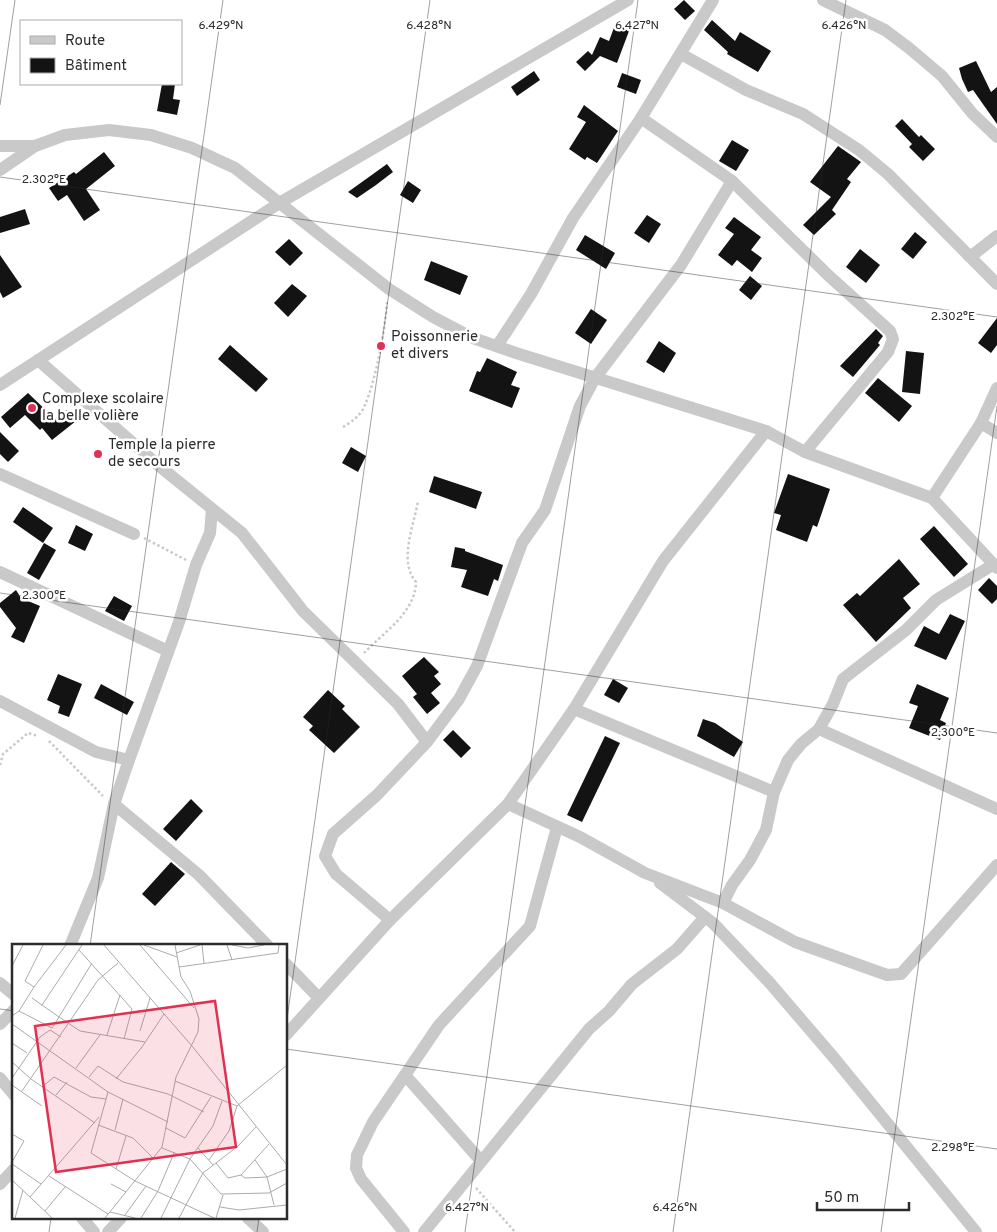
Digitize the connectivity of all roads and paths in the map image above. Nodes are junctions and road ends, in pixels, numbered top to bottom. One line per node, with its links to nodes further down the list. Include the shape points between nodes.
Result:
1 (628, 0): 11 (street)
2 (713, 0): 4 (street)
3 (823, 0): 6 (street, via 884,30 909,48 942,76 972,114)
4 (681, 54): 5 (street); 13 (street, via 837,134 888,174)
5 (641, 118): 10 (street); 16 (street, via 573,218 531,294)
6 (997, 137)
7 (0, 146): 8 (street)
8 (35, 146): 9 (street); 11 (street, via 65,135 109,130 151,134 235,168)
9 (0, 170)
10 (732, 181): 18 (street, via 681,265); 25 (street, via 829,276 884,324 894,340 888,352)
11 (281, 202): 15 (street); 17 (street)
12 (997, 236): 13 (street)
13 (970, 257): 14 (street)
14 (997, 284)
15 (389, 288): 16 (street, via 433,317 473,338); 22 (path, via 385,326 364,406 353,421)
16 (497, 346): 18 (street)
17 (38, 360): 19 (street); 29 (street)
18 (595, 378): 23 (street); 39 (street, via 569,432 545,510 522,543 476,666 459,699)
19 (0, 385)
20 (997, 388): 21 (street)
21 (981, 423): 24 (street); 27 (street)
22 (343, 427)
23 (766, 431): 25 (street); 37 (street, via 662,561)
24 (997, 433)
25 (805, 452): 27 (street)
26 (0, 474): 30 (street)
27 (932, 498): 32 (street)
28 (418, 501): 35 (path, via 407,561 409,574 416,582 416,596 394,625)
29 (212, 509): 31 (street, via 210,533); 35 (street, via 242,533 308,617)
30 (134, 534): 31 (path)
31 (196, 565): 34 (street)
32 (995, 566): 38 (street, via 936,600 906,630 843,679)
33 (0, 572): 34 (street)
34 (168, 651): 40 (street)
35 (357, 662): 39 (street, via 398,704)
36 (0, 701): 40 (street, via 96,752)
37 (574, 709): 42 (street); 44 (street)
38 (819, 729): 42 (street, via 788,760); 45 (street)
39 (427, 742): 51 (street, via 377,795 333,834 326,848 325,856 336,874)
40 (129, 760): 43 (street)
41 (0, 765): 43 (path, via 3,754 28,733 46,739)
42 (774, 792): 49 (street, via 766,830)
43 (114, 804): 52 (street, via 98,878); 53 (street, via 199,875)
44 (508, 804): 46 (street); 51 (street)
45 (997, 809)
46 (557, 826): 48 (street); 61 (street, via 530,926 439,1025)
47 (997, 865): 49 (street, via 901,974 887,975 795,942)
48 (644, 873): 49 (street); 50 (street)
49 (723, 903)
50 (705, 917): 64 (street, via 678,949 632,984 589,1029); 77 (street, via 790,1005)
51 (390, 920): 57 (street)
52 (71, 944)
53 (266, 944)
54 (288, 966): 57 (street)
55 (0, 982): 56 (street)
56 (12, 993)
57 (319, 998): 60 (street)
58 (12, 1012): 59 (street)
59 (0, 1024)
60 (288, 1033)
61 (405, 1075): 64 (street); 74 (street, via 373,1122 357,1155 356,1168 361,1179)
62 (0, 1078): 63 (street)
63 (12, 1093)
64 (481, 1160): 66 (street)
65 (12, 1170): 67 (street)
66 (467, 1179): 75 (street); 76 (path)
67 (0, 1184)
68 (84, 1220): 71 (street)
69 (119, 1220): 72 (street)
70 (250, 1220): 73 (street)
71 (94, 1232)
72 (108, 1232)
73 (262, 1232)
74 (404, 1232)
75 (424, 1232)
76 (515, 1232)
77 (976, 1232)

